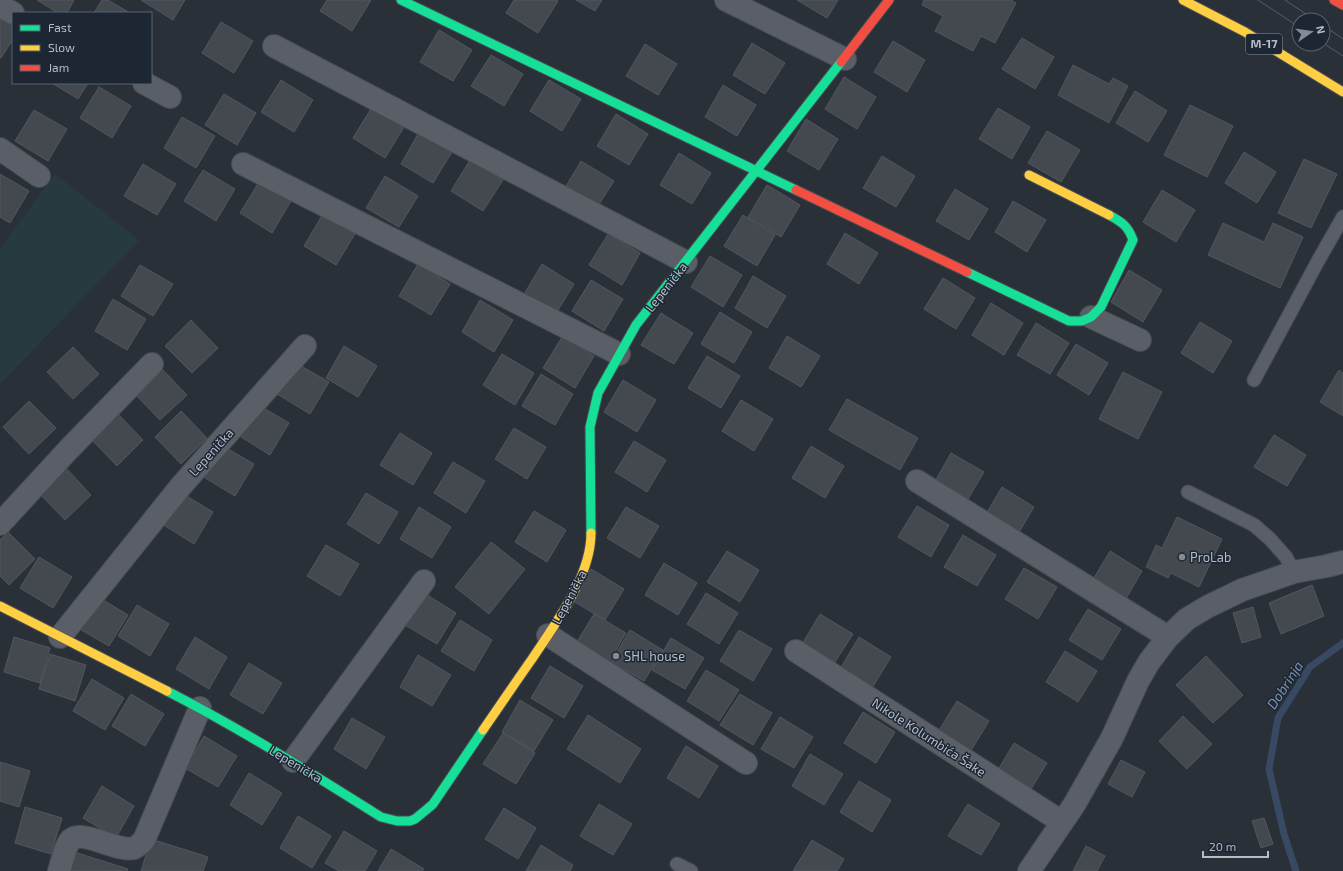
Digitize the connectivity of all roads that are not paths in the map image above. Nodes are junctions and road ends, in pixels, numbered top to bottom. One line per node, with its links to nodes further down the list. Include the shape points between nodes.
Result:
1 (401, 0): 16 (street)
2 (726, 0): 10 (street)
3 (889, 0): 10 (street, Lepenička)
4 (1183, 0): 12 (street, M-17, via 1245,32)
5 (1334, 0): 7 (street)
6 (0, 6): 8 (street)
7 (1343, 6)
8 (12, 12)
9 (274, 46): 20 (street)
10 (845, 59): 16 (street, Lepenička)
11 (146, 84): 13 (street)
12 (1343, 92)
13 (170, 97)
14 (0, 149): 18 (street)
15 (243, 164): 24 (street)
16 (757, 170): 20 (street, Lepenička); 21 (street, via 1069,321 1082,321)
17 (1029, 175): 21 (street, via 1122,222 1130,232 1132,240 1101,307)
18 (39, 176)
19 (1343, 217): 26 (lane)
20 (686, 262): 24 (street, Lepenička, via 636,325)
21 (1091, 317): 22 (street)
22 (1140, 340)
23 (305, 346): 35 (street, Lepenička, via 180,486)
24 (619, 354): 34 (street, Lepenička, via 598,393 590,427 591,542 585,568 564,611)
25 (152, 364): 29 (street)
26 (1254, 380)
27 (917, 481): 36 (street)
28 (1188, 492): 31 (lane, via 1254,526 1286,557)
29 (0, 524)
30 (1343, 562): 31 (street)
31 (1294, 572): 36 (street, via 1242,590 1207,607 1187,619)
32 (424, 581): 39 (street)
33 (0, 606): 35 (street, Lepenička)
34 (548, 635): 39 (street, Lepenička, via 433,804 421,816 408,822 395,822 381,817); 40 (street)
35 (60, 637): 38 (street, Lepenička)
36 (1168, 637): 41 (street, via 1138,681 1112,738)
37 (796, 651): 41 (street, Nikole Kolumbića Šake)
38 (200, 708): 39 (street, Lepenička); 43 (street, via 144,840 135,848 123,849 83,836 75,836 69,841)
39 (294, 761)
40 (746, 763)
41 (1062, 822): 45 (street)
42 (677, 864): 44 (lane)
43 (59, 871)
44 (691, 871)
45 (1029, 871)

